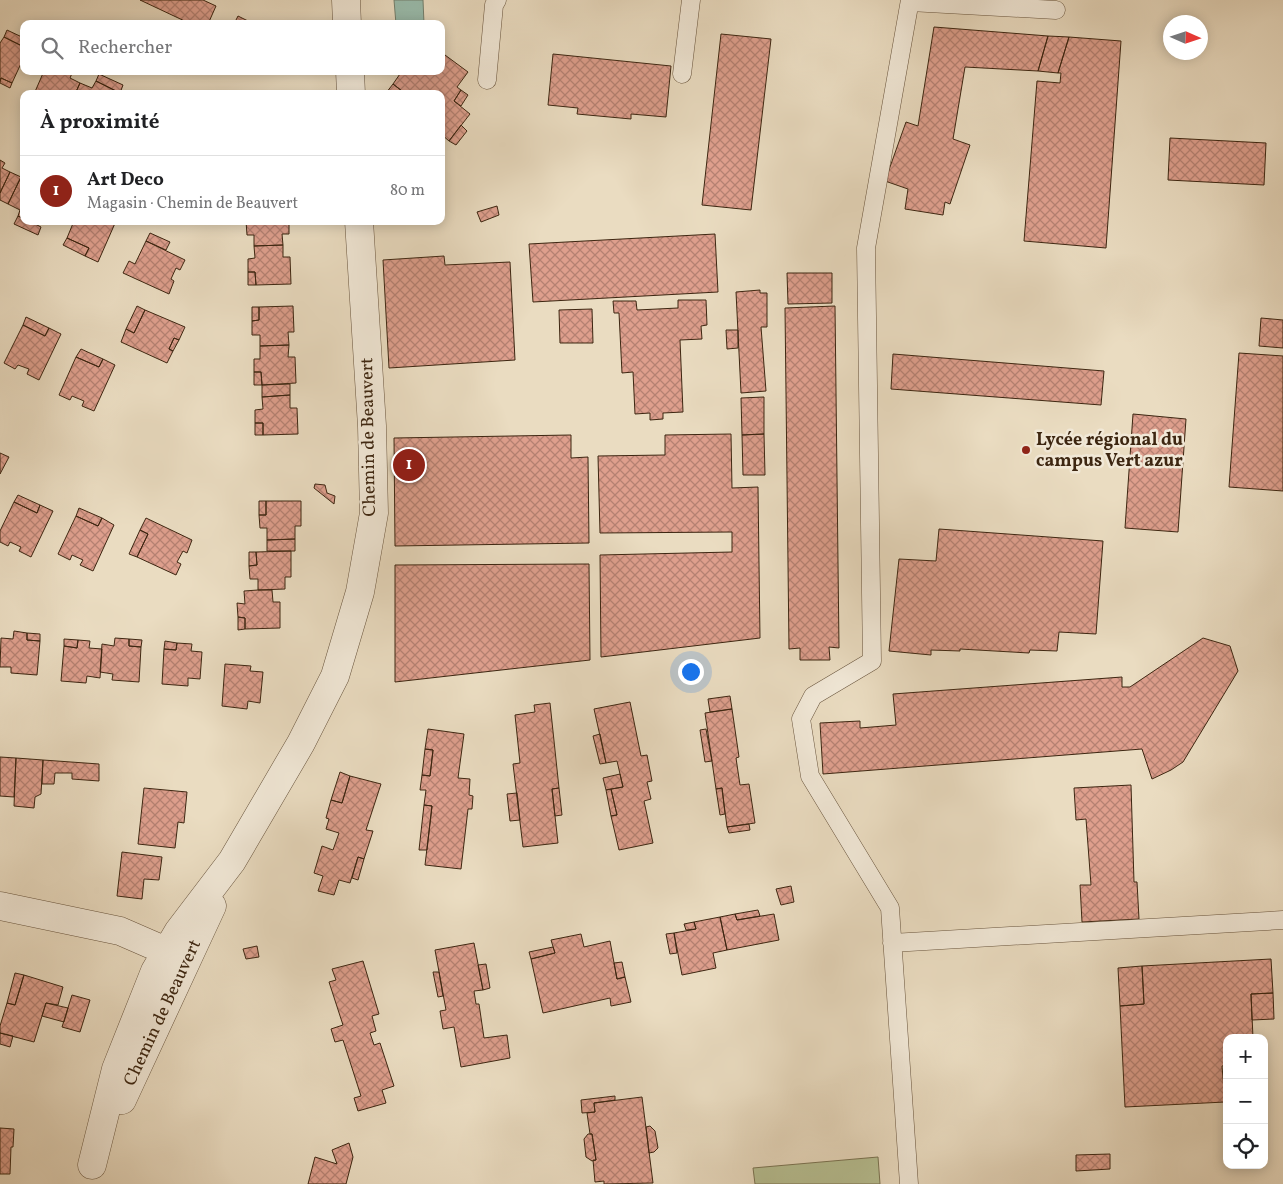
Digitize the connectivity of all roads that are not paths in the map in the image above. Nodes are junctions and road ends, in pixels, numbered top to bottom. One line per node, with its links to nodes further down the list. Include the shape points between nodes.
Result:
1 (346, 0): 6 (street)
2 (497, 0): 9 (lane)
3 (691, 0): 7 (lane)
4 (910, 1): 5 (lane); 15 (lane, via 866,248 872,661 813,696 801,719 810,776 890,908)
5 (1056, 10)
6 (347, 20)
7 (682, 74)
8 (350, 75): 10 (street)
9 (487, 80)
10 (351, 90)
11 (359, 225): 12 (street, Chemin de Beauvert, via 374,513 360,592 335,676 301,743)
12 (232, 861): 16 (street, Chemin de Beauvert); 17 (street, Chemin de Beauvert)
13 (0, 906): 16 (street, via 120,931)
14 (1283, 920): 15 (lane)
15 (892, 943): 18 (lane)
16 (166, 951): 17 (street, Chemin de Beauvert, via 116,1069)
17 (89, 1174)
18 (909, 1184)

